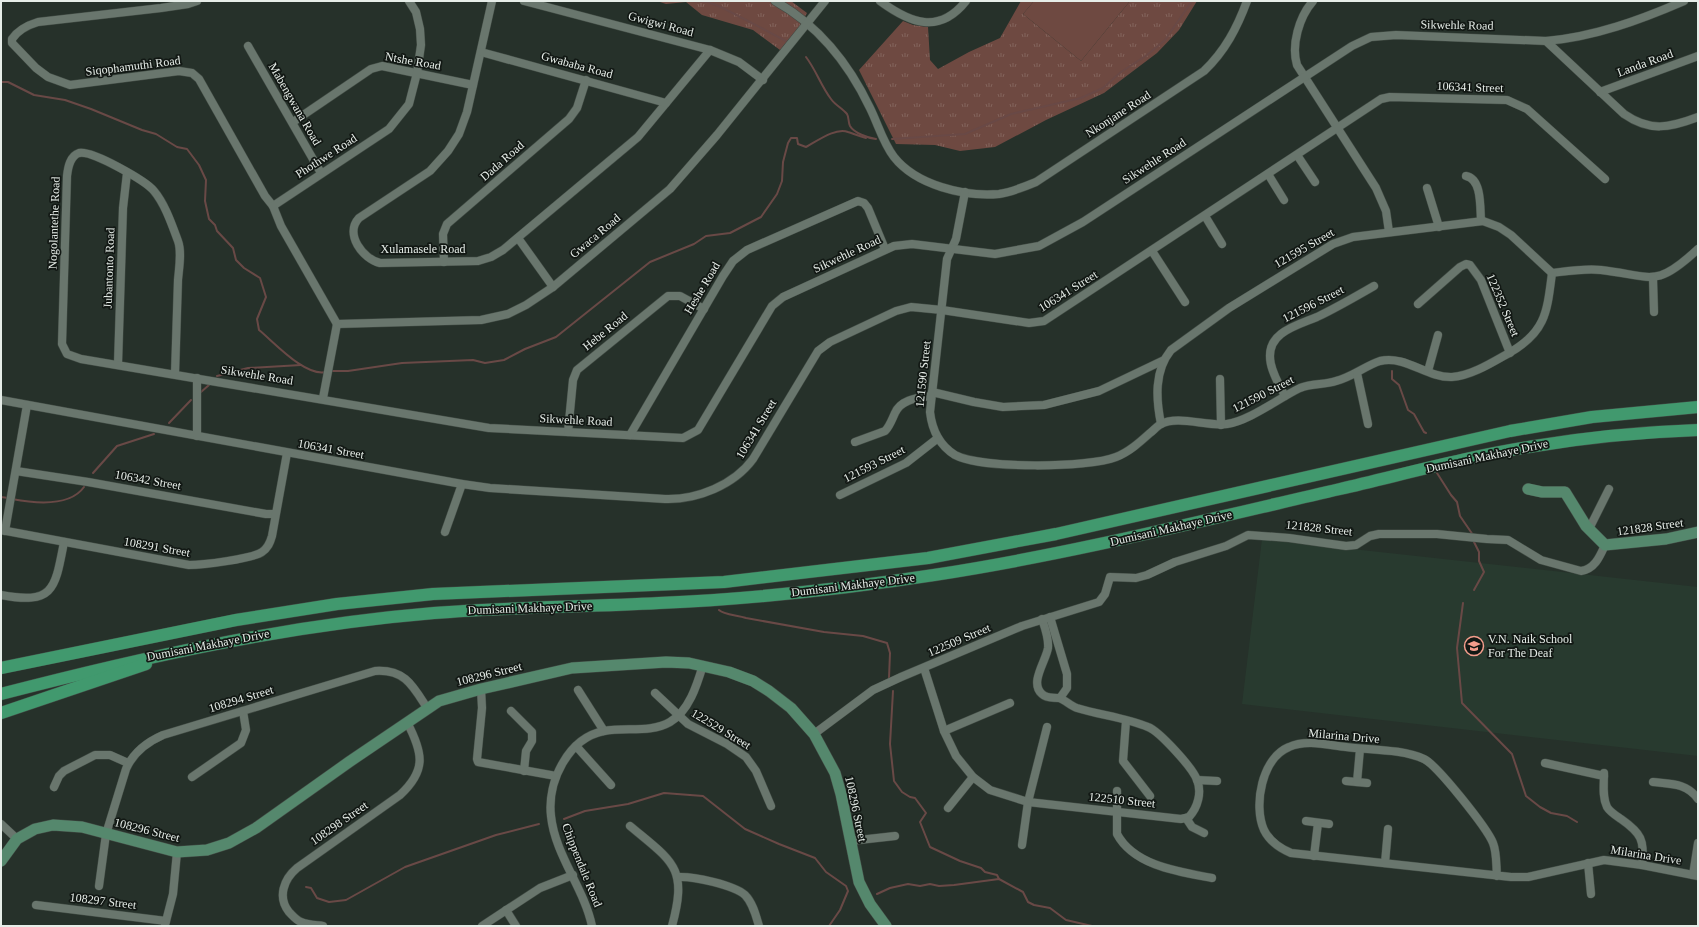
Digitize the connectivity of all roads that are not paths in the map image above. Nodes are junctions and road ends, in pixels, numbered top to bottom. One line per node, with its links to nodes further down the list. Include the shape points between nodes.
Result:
1 (197, 1): 39 (street, Siqophamuthi Road, via 161,8 38,22 19,31 12,39 14,47 36,68 70,85 179,71 192,73 199,79)
2 (409, 1): 19 (street, Phothwe Road, via 416,12 420,29 421,45)
3 (492, 1): 17 (street, Xulamasele Road)
4 (524, 1): 16 (street, Gwigwi Road)
5 (775, 1): 13 (street, Nkonjane Road)
6 (825, 1): 13 (street, Gwaca Road)
7 (880, 1): 12 (street)
8 (966, 1): 12 (street, via 952,15 933,21 914,21 905,18)
9 (1247, 1): 37 (street, Nkonjane Road, via 1237,28 1226,47 1204,71 1187,83 1036,182 998,194)
10 (1313, 1): 20 (street, via 1304,14 1295,45 1294,56)
11 (1684, 1): 14 (street, Sikwehle Road, via 1602,31)
12 (892, 4)
13 (808, 24): 22 (street, Gwaca Road); 37 (street, Nkonjane Road, via 838,56 860,87 894,158 915,175)
14 (1546, 41): 20 (street, Sikwehle Road, via 1382,35 1352,46); 24 (street)
15 (248, 46): 27 (street, Mabengwana Road)
16 (710, 50): 22 (street, Gwigwi Road, via 739,62); 25 (street, Xulamasele Road)
17 (480, 52): 21 (street, Gwababa Road); 23 (street, Xulamasele Road)
18 (1698, 56): 24 (street, Landa Road)
19 (417, 73): 23 (street, Ntshe Road); 27 (street, Ntshe Road, via 386,66 371,70); 31 (street, Phothwe Road, via 409,104 389,129)
20 (1303, 76): 28 (street); 47 (street, Sikwehle Road, via 1061,236 1039,246 1003,254)
21 (586, 80): 25 (street, Gwababa Road); 50 (street, Dada Road, via 577,108 569,119 446,224 443,234)
22 (763, 80): 54 (street, Gwaca Road, via 670,189)
23 (473, 85): 50 (street, Xulamasele Road, via 468,112 459,134 448,151 430,171 359,218 354,227 354,236 362,252 372,261)
24 (1600, 92): 26 (street, via 1624,114 1645,125 1665,127)
25 (666, 103): 44 (street, Xulamasele Road, via 638,137)
26 (1698, 117)
27 (293, 122): 31 (street, Mabengwana Road)
28 (1337, 128): 29 (street, 106341 Street); 34 (street, 106341 Street, via 1381,99 1390,97 1507,100 1527,109); 43 (street, via 1381,198)
29 (1297, 154): 32 (street, 106341 Street); 35 (street)
30 (127, 173): 63 (street, Nogolantethe Road, via 88,154 79,153 69,164 62,344); 65 (street, Jubantonto Road, via 123,208); 68 (street, Nogolantethe Road, via 155,192 178,242)
31 (321, 173): 39 (street, Phothwe Road)
32 (1268, 174): 38 (street); 40 (street, 106341 Street)
33 (1466, 176): 41 (street, via 1473,178 1476,184)
34 (1605, 179)
35 (1315, 182)
36 (1427, 188): 42 (street)
37 (964, 192): 47 (street, via 956,239)
38 (1284, 200)
39 (273, 206): 60 (street, via 280,226)
40 (1205, 216): 45 (street); 49 (street, 106341 Street)
41 (1481, 220): 42 (street, 121595 Street); 51 (street, 121595 Street, via 1499,226)
42 (1439, 227): 43 (street, 121595 Street)
43 (1389, 232): 64 (street, 121595 Street, via 1353,237 1333,244 1201,326 1174,347)
44 (518, 238): 50 (street, Xulamasele Road, via 489,258); 54 (street)
45 (1222, 244)
46 (885, 249): 47 (street, Sikwehle Road, via 912,244); 57 (street, Heshe Road, via 868,208 861,201 855,201 739,255 723,276); 82 (street, Sikwehle Road, via 783,297 772,306 708,416 694,433 683,438)
47 (950, 249): 58 (street)
48 (1698, 249): 52 (street, via 1674,270)
49 (1152, 251): 55 (street); 58 (street, 106341 Street, via 1040,322 1029,323)
50 (444, 262)
51 (1552, 273): 52 (street, via 1601,270); 62 (street, 121590 Street, via 1546,314 1539,329 1525,343)
52 (1653, 278): 59 (street)
53 (1374, 286): 72 (street, 121596 Street, via 1277,338 1272,347 1270,364)
54 (553, 287): 60 (street, Gwaca Road, via 526,305 495,318)
55 (1185, 302)
56 (1418, 304): 62 (street, 122352 Street, via 1460,267 1470,265 1481,280)
57 (704, 309): 81 (street, Hebe Road, via 680,296 668,296 577,370 573,380); 82 (street, Heshe Road)
58 (942, 310): 71 (street, 121590 Street); 88 (street, 106341 Street, via 918,307 901,309 822,347 748,467 740,475 692,497 675,499 561,493)
59 (1654, 312)
60 (337, 324): 73 (street)
61 (1438, 335): 66 (street)
62 (1510, 352): 66 (street, 121590 Street, via 1462,375 1445,377)
63 (67, 354): 65 (street, Sikwehle Road, via 81,359)
64 (1164, 360): 71 (street, via 1099,391 1044,405 1012,407); 77 (street, 121595 Street, via 1157,388)
65 (118, 364): 68 (street, Sikwehle Road)
66 (1428, 371): 67 (street, 121590 Street, via 1403,362 1388,360 1378,362)
67 (1357, 373): 72 (street, 121590 Street, via 1336,382 1308,385); 79 (street)
68 (175, 374): 69 (street, Sikwehle Road)
69 (197, 378): 73 (street, Sikwehle Road); 83 (street)
70 (1220, 379): 78 (street)
71 (932, 394): 84 (street, 121590 Street, via 931,422); 85 (street, via 902,404 885,431)
72 (1285, 396): 78 (street, 121590 Street, via 1235,422)
73 (323, 398): 81 (street, Sikwehle Road, via 489,428)
74 (1, 400): 75 (street, 106341 Street)
75 (27, 405): 83 (street, 106341 Street); 87 (street)
76 (1698, 407): 104 (main road, Dumisani Makhaye Drive, via 1592,418 1510,431 1048,535 928,558 724,582 433,594 337,604 236,620)
77 (1161, 424): 78 (street, 121590 Street); 84 (street, 121590 Street, via 1129,450 1116,457 1069,464 1019,466 985,462 956,455)
78 (1221, 424)
79 (1368, 424)
80 (1698, 430): 102 (main road, Dumisani Makhaye Drive, via 1584,438 1500,452 1107,544 936,575 719,600 432,613 313,626)
81 (568, 432): 82 (street, Sikwehle Road)
82 (630, 435)
83 (196, 436): 86 (street, 106341 Street)
84 (938, 438): 91 (street, 121593 Street, via 906,464)
85 (855, 442)
86 (287, 453): 88 (street, 106341 Street); 92 (street, 108291 Street)
87 (16, 471): 92 (street, 106342 Street); 94 (street)
88 (462, 484): 95 (street)
89 (1528, 489): 93 (street, 121828 Street, via 1565,492)
90 (1609, 489): 93 (street)
91 (840, 495)
92 (275, 514): 97 (street, 108291 Street, via 269,545 261,553 207,564 184,564)
93 (1589, 529): 98 (street, 121828 Street)
94 (3, 530): 97 (street, 108291 Street)
95 (445, 532)
96 (1698, 532): 98 (street, 121828 Street, via 1666,539)
97 (64, 542): 100 (street, via 56,579 45,594 33,599)
98 (1605, 545): 99 (street, 121828 Street, via 1594,564 1582,571 1541,560 1508,540 1437,534 1379,534 1370,536 1356,545 1346,546 1254,534 1175,562 1147,575 1136,578)
99 (1110, 577): 101 (street, 122509 Street, via 1105,594 1099,602)
100 (1, 595)
101 (1046, 618): 105 (street, 122509 Street); 110 (street, via 1067,674 1067,688); 110 (street, via 1048,648 1039,673 1038,689 1045,697)
102 (208, 644): 109 (main road, Dumisani Makhaye Drive); 115 (main road)
103 (703, 666): 106 (street, 108296 Street, via 666,662 572,668); 116 (street, Chippendale Road, via 693,693); 122 (street, 108296 Street, via 753,681 791,708)
104 (1, 668)
105 (924, 668): 121 (street, 122510 Street); 122 (street, 122509 Street, via 873,690)
106 (481, 689): 112 (street, 108296 Street, via 451,697); 127 (street, via 482,708 477,759 481,764)
107 (578, 690): 120 (street)
108 (655, 693): 116 (street, 122529 Street)
109 (1, 694)
110 (1060, 698): 117 (street, via 1075,707)
111 (1010, 703): 121 (street)
112 (427, 708): 113 (street, 108294 Street, via 407,680 392,671 384,671); 118 (street, 108296 Street)
113 (243, 711): 125 (street, 108294 Street, via 158,737 143,746); 129 (street, via 246,730 241,743)
114 (511, 711): 127 (street, via 532,732 532,741 526,750)
115 (1, 713)
116 (678, 716): 120 (street, Chippendale Road, via 657,727); 143 (street, 122529 Street, via 695,729 727,744 746,757 756,771)
117 (1126, 721): 131 (street, via 1148,726 1159,733); 140 (street, via 1124,764)
118 (407, 722): 160 (street, 108296 Street, via 242,837 229,844 206,850); 176 (street, 108298 Street, via 420,754 417,774 411,785 297,868 285,881 284,903 295,918 307,924)
119 (1047, 727): 142 (street)
120 (604, 731): 123 (street, Chippendale Road)
121 (944, 732): 130 (street, 122510 Street, via 956,756)
122 (814, 734): 157 (street, 108296 Street, via 838,782)
123 (576, 746): 128 (street, Chippendale Road); 137 (street)
124 (1360, 749): 134 (street); 161 (street, Milarina Drive, via 1296,744 1273,758 1265,772 1260,814 1268,837 1283,850); 167 (street, Milarina Drive, via 1413,755 1429,762 1488,834 1496,854)
125 (128, 763): 138 (street, via 110,755 95,755 64,771); 154 (street, 108294 Street)
126 (1545, 763): 165 (street, via 1604,775 1606,806 1635,829 1641,838 1644,849)
127 (524, 771): 128 (street)
128 (556, 776): 166 (street, Chippendale Road, via 551,798 551,818 557,840)
129 (192, 777)
130 (973, 778): 142 (street, 122510 Street, via 995,792); 144 (street)
131 (1197, 780): 132 (street); 146 (street, via 1197,804)
132 (1217, 781)
133 (1346, 781): 134 (street)
134 (1357, 782): 136 (street)
135 (1653, 782): 141 (street, via 1679,784 1693,792)
136 (1367, 783)
137 (611, 785)
138 (54, 787)
139 (1117, 790): 145 (street)
140 (1150, 796)
141 (1698, 799)
142 (1028, 802): 145 (street, 122510 Street); 159 (street)
143 (771, 806)
144 (948, 808)
145 (1117, 812): 146 (street, 122510 Street); 170 (street, via 1117,834 1131,852 1175,870)
146 (1186, 818): 153 (street, via 1192,827)
147 (1306, 821): 148 (street)
148 (1318, 823): 150 (street); 161 (street)
149 (1, 824): 156 (street)
150 (1329, 824)
151 (630, 826): 169 (street, via 663,853)
152 (1388, 829): 163 (street)
153 (1204, 833)
154 (106, 834): 156 (street, 108296 Street, via 70,825 53,825 35,829); 160 (street, 108296 Street); 171 (street, 108294 Street)
155 (896, 836): 157 (street)
156 (17, 839): 162 (street, 108296 Street)
157 (850, 841): 182 (street, 108296 Street, via 859,882 870,904)
158 (1698, 843): 168 (street)
159 (1022, 845)
160 (177, 852): 175 (street, via 173,894)
161 (1314, 856): 163 (street, Milarina Drive)
162 (1, 861)
163 (1385, 863): 167 (street, Milarina Drive)
164 (1588, 863): 165 (street, Milarina Drive, via 1615,861); 167 (street, Milarina Drive, via 1528,876); 172 (street)
165 (1642, 865): 168 (street, Milarina Drive)
166 (573, 875): 174 (street, via 540,888); 179 (street, Chippendale Road)
167 (1497, 876)
168 (1696, 876)
169 (678, 877): 180 (street, via 678,899); 181 (street, via 703,880 741,892 752,905)
170 (1212, 878)
171 (99, 886)
172 (1591, 894)
173 (36, 905): 175 (street, 108297 Street)
174 (506, 910): 177 (street); 178 (street)
175 (165, 924)
176 (323, 926)
177 (482, 926)
178 (516, 926)
179 (592, 926)
180 (672, 926)
181 (759, 926)
182 (886, 926)

